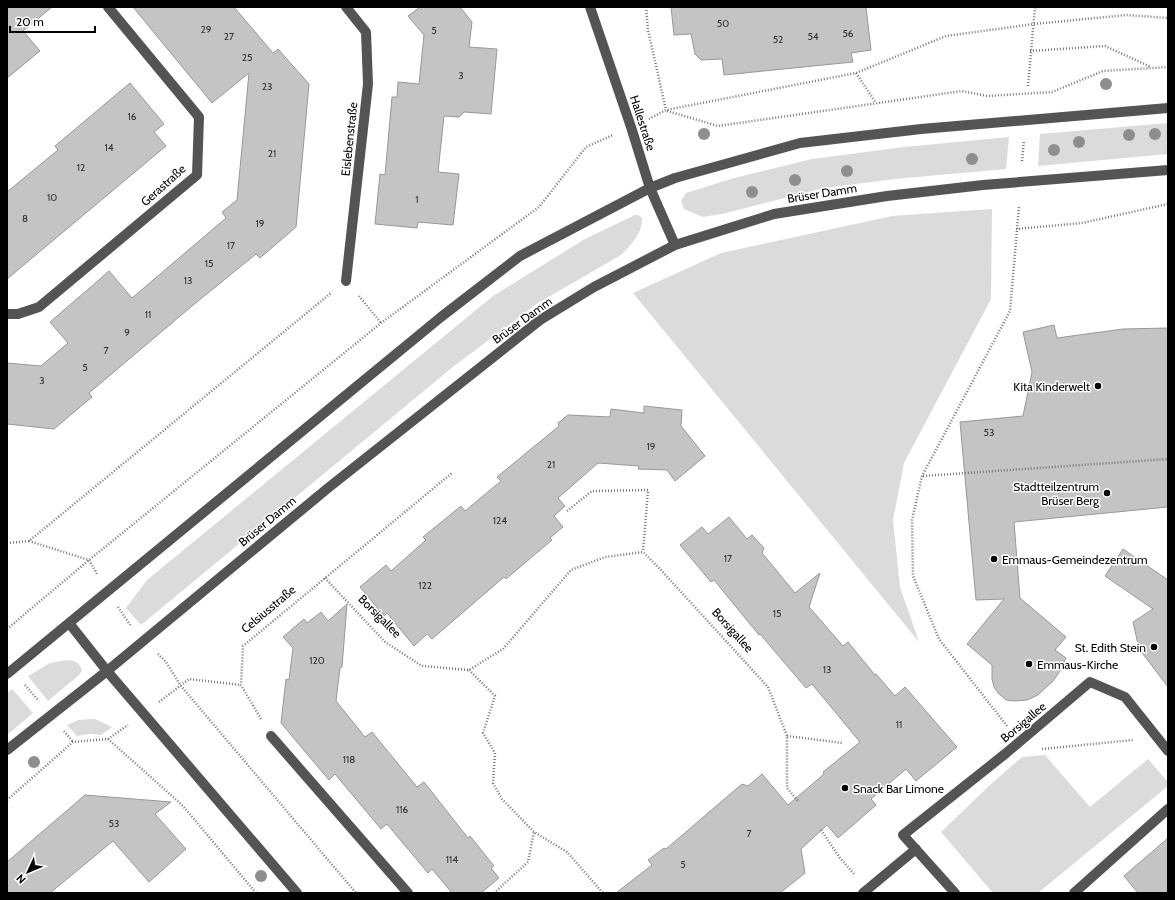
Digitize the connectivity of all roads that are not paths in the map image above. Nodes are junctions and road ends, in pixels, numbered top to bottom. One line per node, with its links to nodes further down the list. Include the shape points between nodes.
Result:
1 (108, 7): 9 (street, Gerastraße, via 199,116 197,175 39,306 18,314)
2 (346, 7): 8 (street, Eislebenstraße, via 366,32 368,84)
3 (590, 7): 6 (street, Hallestraße)
4 (1168, 108): 6 (street, via 800,142 675,178)
5 (1168, 170): 7 (street, Brüser Damm, via 880,197 774,214)
6 (650, 188): 7 (street, Hallestraße); 10 (street, via 520,256 441,317)
7 (675, 245): 11 (street, Brüser Damm, via 540,320 328,488)
8 (346, 281)
9 (7, 314)
10 (69, 623): 11 (street); 12 (street)
11 (107, 671): 14 (street, Brüser Damm); 19 (street)
12 (7, 674)
13 (271, 736): 20 (street)
14 (7, 750)
15 (1168, 751): 17 (street, Borsigallee, via 1125,697 1090,682 1007,753 903,835)
16 (1168, 809): 22 (street)
17 (916, 849): 18 (street); 21 (street, Borsigallee)
18 (866, 891)
19 (297, 893)
20 (408, 893)
21 (955, 893)
22 (1074, 893)

